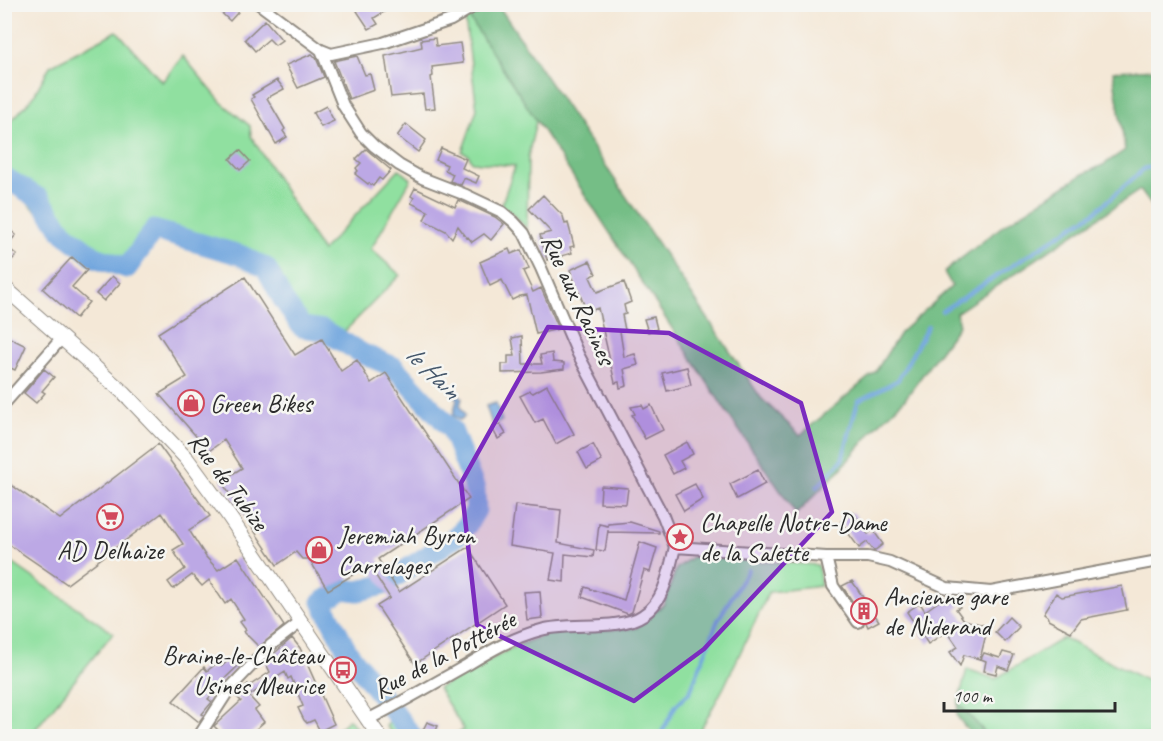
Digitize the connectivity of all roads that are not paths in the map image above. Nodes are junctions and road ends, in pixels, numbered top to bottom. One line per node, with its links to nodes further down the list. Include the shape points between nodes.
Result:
1 (259, 4): 3 (street)
2 (478, 4): 3 (street, via 425,30 383,43 331,54)
3 (321, 50): 7 (street, Rue aux Racines, via 343,105 374,146 417,176 502,212 524,233 578,354 663,516)
4 (4, 287): 5 (main road, Rue de Tubize)
5 (62, 338): 6 (street); 10 (main road, Rue de Tubize, via 125,394 187,459)
6 (4, 404)
7 (675, 547): 8 (street); 12 (street, Rue de la Pottérée, via 659,597 640,618 626,623 567,625 524,635)
8 (826, 557): 9 (street, via 881,559 947,588 991,592); 11 (street, via 833,586)
9 (1158, 561)
10 (301, 622): 12 (main road, Rue de Tubize); 13 (street, via 271,645 230,688)
11 (858, 622)
12 (367, 720): 14 (main road, Rue de Tubize)
13 (199, 736)
14 (379, 736)

